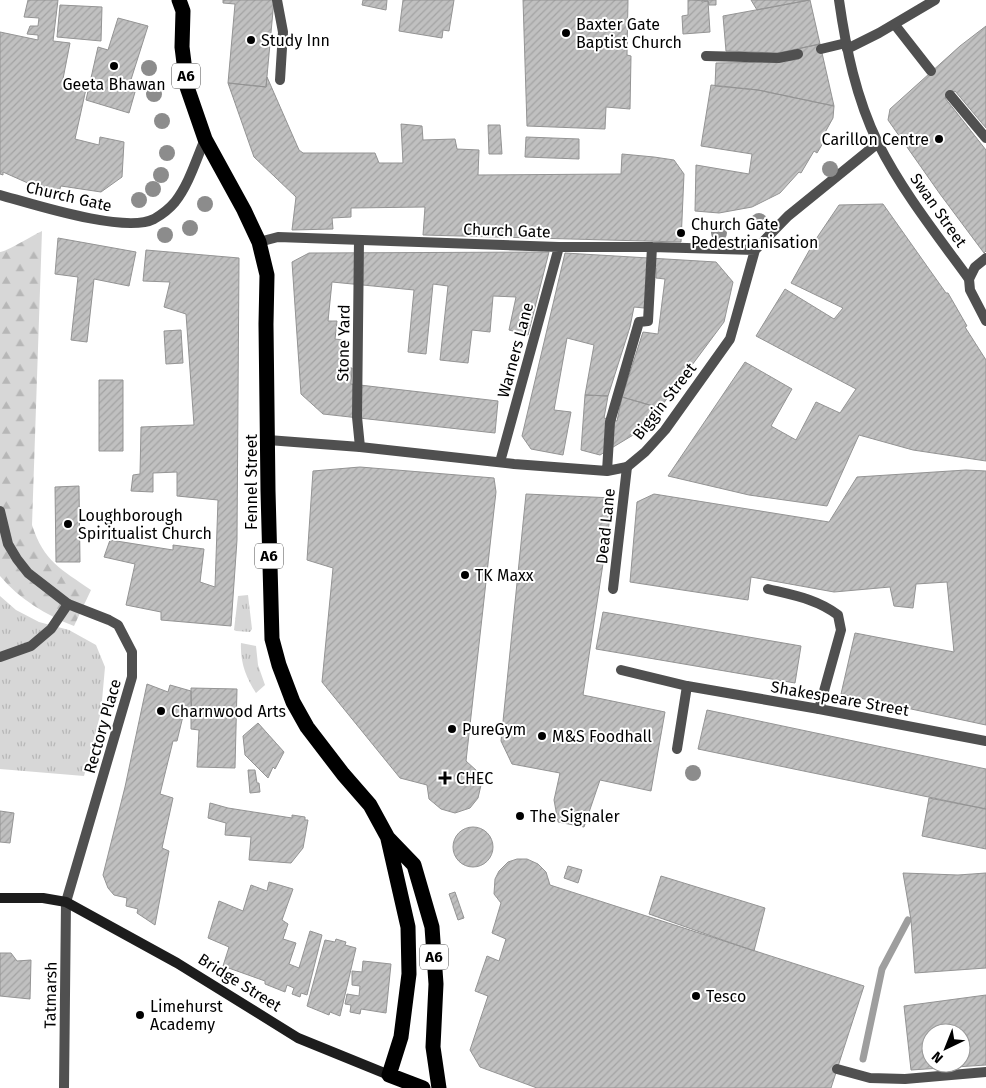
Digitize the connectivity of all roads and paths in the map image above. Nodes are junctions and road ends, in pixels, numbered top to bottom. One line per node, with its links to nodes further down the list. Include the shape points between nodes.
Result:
1 (277, 0): 11 (street, via 283,32)
2 (839, 0): 6 (street, Swan Street)
3 (935, 0): 5 (street)
4 (183, 4): 14 (highway, A6, via 182,47 187,87)
5 (895, 25): 6 (street); 10 (street)
6 (847, 46): 7 (street); 15 (street, Swan Street, via 860,97)
7 (821, 49)
8 (798, 54): 9 (street, via 778,58)
9 (706, 56)
10 (931, 71)
11 (280, 80)
12 (950, 95): 13 (street)
13 (986, 138)
14 (204, 139): 16 (street, Church Gate, via 175,202 153,220 126,223 87,218); 18 (highway, A6)
15 (878, 143): 21 (street, Biggin Street, via 788,216); 23 (street, Swan Street, via 901,184)
16 (0, 195)
17 (359, 240): 18 (street, Church Gate, via 278,237); 19 (street, Church Gate); 26 (street, Stone Yard, via 356,417)
18 (259, 242): 25 (highway, Fennel Street / A6, via 267,275)
19 (559, 247): 20 (street, Church Gate); 27 (street, Warners Lane)
20 (652, 247): 21 (street, Church Gate); 29 (street, via 648,321 639,322 610,422)
21 (754, 250): 28 (street, Biggin Street, via 730,338 665,430)
22 (986, 258): 23 (street, via 975,267)
23 (969, 279): 24 (street, Swan Street, via 970,290)
24 (986, 321)
25 (268, 440): 26 (street, Biggin Street); 41 (highway, Fennel Street / A6, via 272,639 279,665 307,727 370,805)
26 (360, 447): 27 (street, Biggin Street)
27 (500, 462): 29 (street, Biggin Street)
28 (627, 467): 29 (street, Biggin Street); 32 (street, Dead Lane)
29 (607, 471)
30 (0, 511): 31 (street, Rectory Place)
31 (4, 546): 34 (street, Rectory Place, via 28,573)
32 (613, 589)
33 (768, 589): 38 (street, via 804,597 838,615 841,630)
34 (68, 604): 35 (street, via 52,629 31,646); 43 (street, Rectory Place, via 118,625 132,652 132,677)
35 (0, 657)
36 (621, 670): 37 (street, Shakespeare Street)
37 (687, 686): 38 (street, Shakespeare Street); 40 (street)
38 (819, 709): 39 (street, Shakespeare Street)
39 (986, 741)
40 (678, 749)
41 (388, 838): 46 (highway, Fennel Street / A6, via 408,927 408,974 401,1037); 49 (highway, Fennel Street / A6, via 414,865 432,927 436,984 434,1047)
42 (0, 898): 43 (main road, Bridge Street, via 43,898)
43 (66, 902): 46 (main road, Bridge Street, via 176,963 298,1038); 48 (street, Tatmarsh)
44 (837, 1069): 45 (street, via 870,1078 905,1079)
45 (986, 1072)
46 (389, 1075): 47 (highway, Bridge Street)
47 (418, 1087)
48 (64, 1088)
49 (439, 1088)

